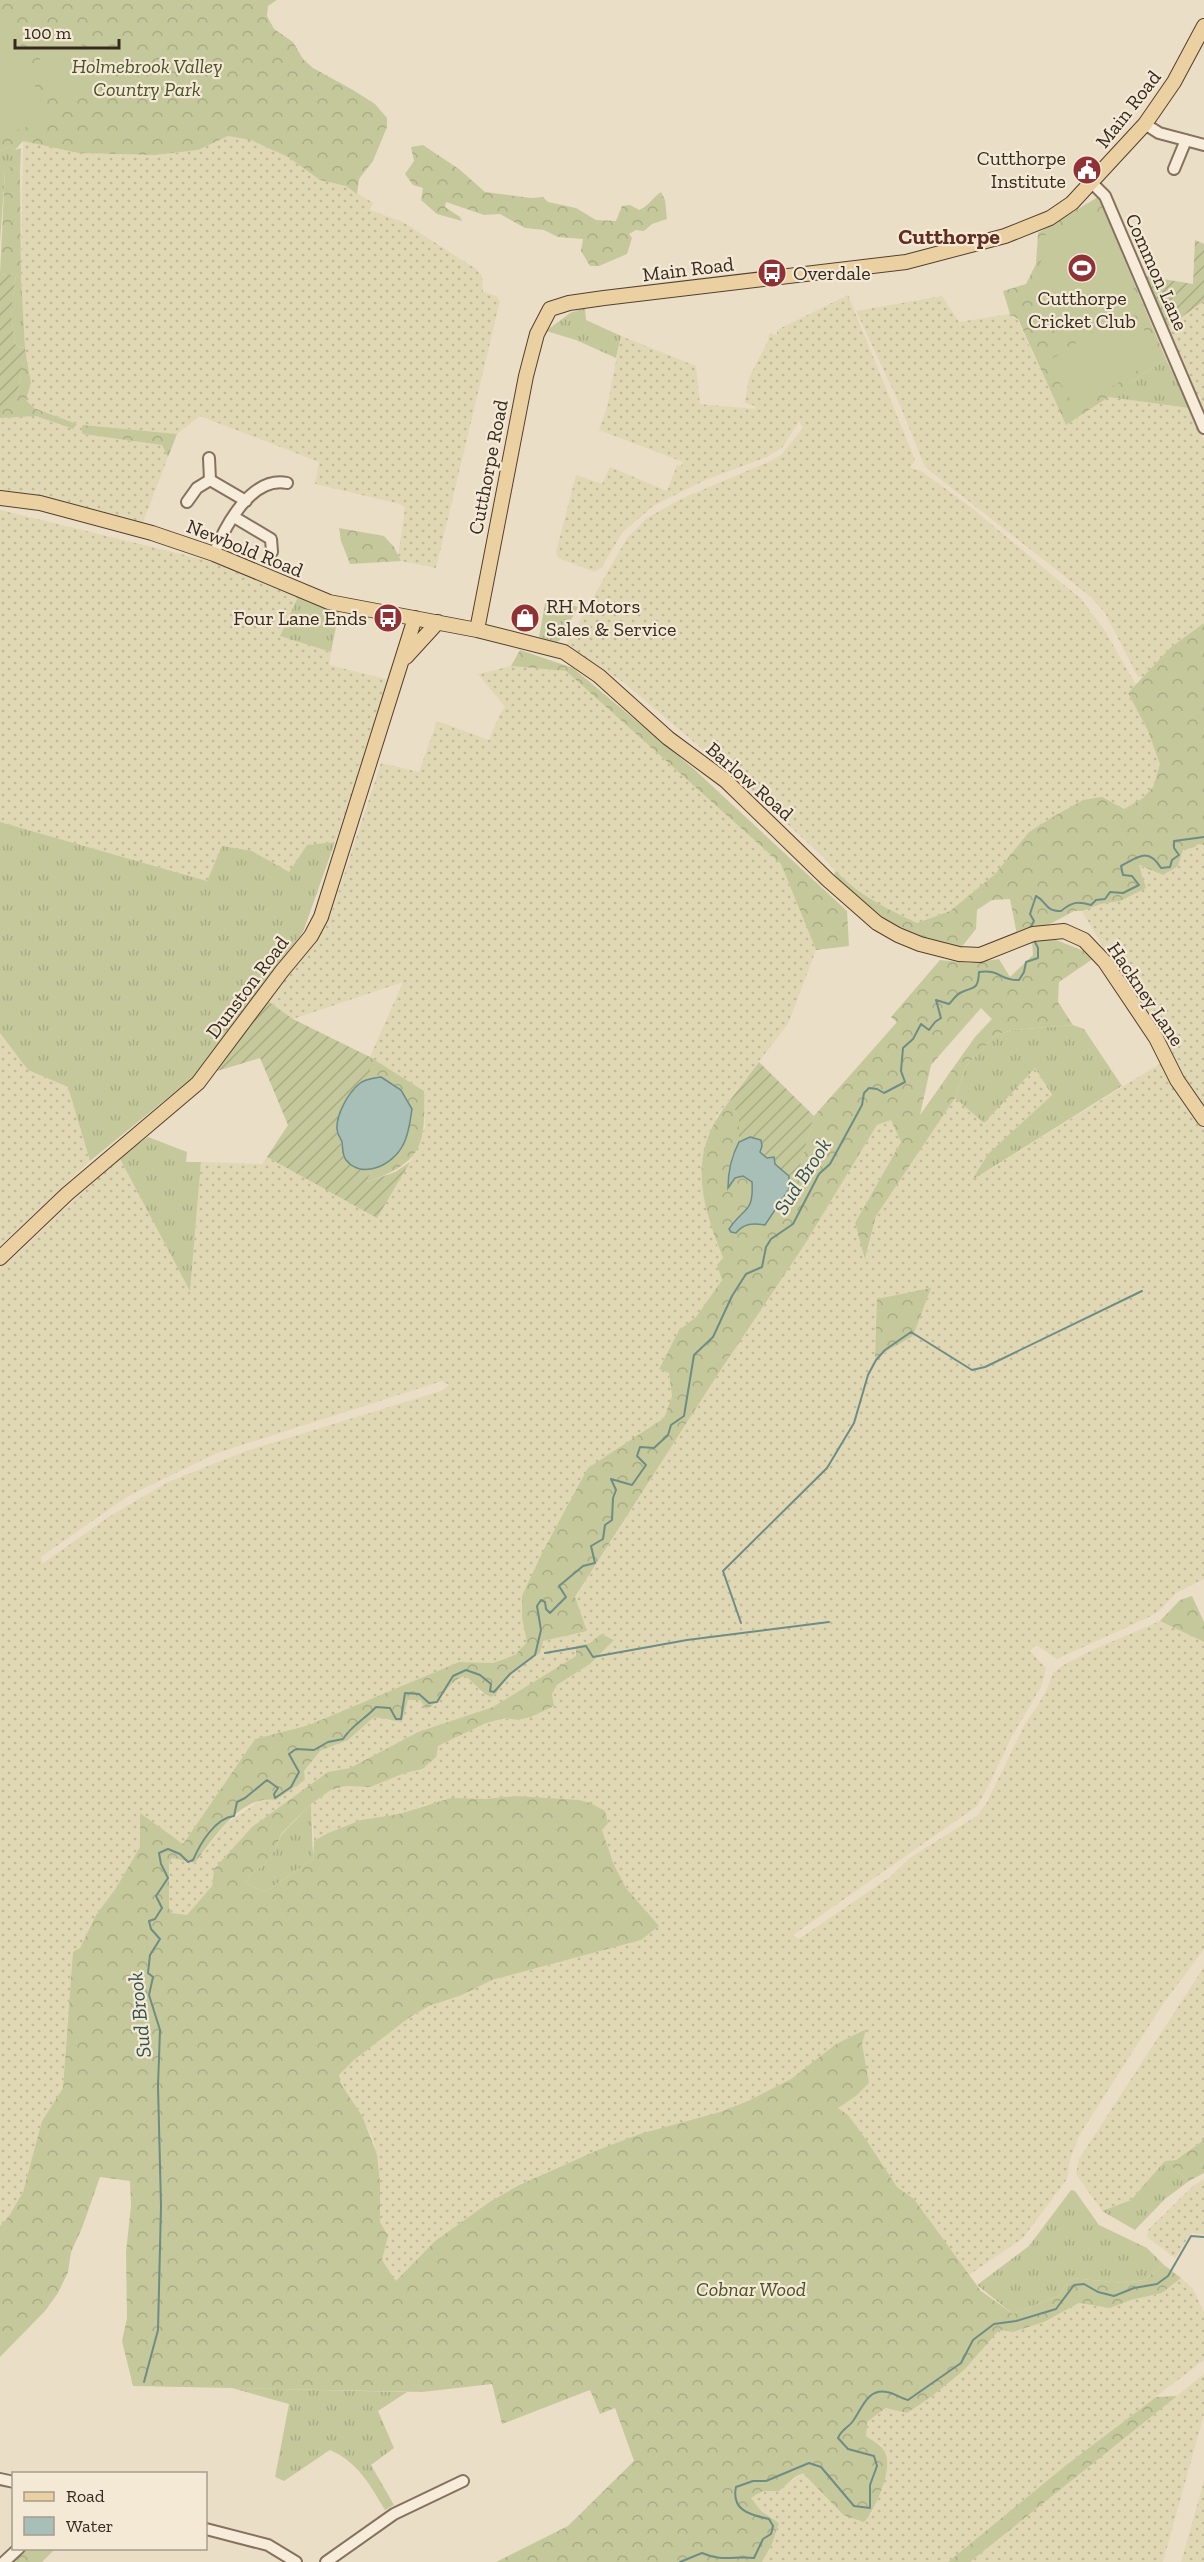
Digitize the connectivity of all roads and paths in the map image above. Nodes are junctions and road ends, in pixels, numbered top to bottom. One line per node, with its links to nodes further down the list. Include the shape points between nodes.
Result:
1 (1204, 26): 2 (main road, Main Road, via 1174,82)
2 (1145, 124): 3 (street, via 1159,133); 6 (main road, Main Road)
3 (1186, 140): 4 (street); 5 (street)
4 (1204, 145)
5 (1174, 170)
6 (1097, 178): 7 (main road, Main Road, via 1072,203 1028,228 915,260 569,303); 8 (street, Common Lane)
7 (546, 314): 20 (main road, Cutthorpe Road, via 526,376)
8 (1204, 428)
9 (211, 456): 10 (street)
10 (210, 480): 13 (street); 14 (street, via 196,488)
11 (287, 483): 13 (street, via 268,478)
12 (0, 498): 17 (main road, Newbold Road, via 40,503 104,519)
13 (246, 501): 15 (street)
14 (187, 505)
15 (234, 517): 16 (street, via 274,537); 17 (street)
16 (272, 552)
17 (214, 554): 18 (main road, Newbold Road, via 329,602)
18 (415, 618): 19 (main road, Newbold Road); 21 (main road, Dunston Road)
19 (438, 621): 20 (main road, Newbold Road); 21 (main road, Dunston Road)
20 (477, 630): 22 (main road, Barlow Road, via 557,650 580,661 668,738 726,782 877,923 920,944 959,954 980,955)
21 (403, 661): 24 (main road, Dunston Road, via 321,917 311,936 198,1083 67,1194)
22 (996, 950): 23 (main road, Hackney Lane, via 1033,934 1064,931 1084,940 1156,1038)
23 (1204, 1119)
24 (0, 1258)
25 (463, 2481): 30 (street, via 394,2514)
26 (207, 2529): 29 (street, via 268,2545)
27 (17, 2550): 28 (street)
28 (4, 2562)
29 (296, 2562)
30 (326, 2562)

